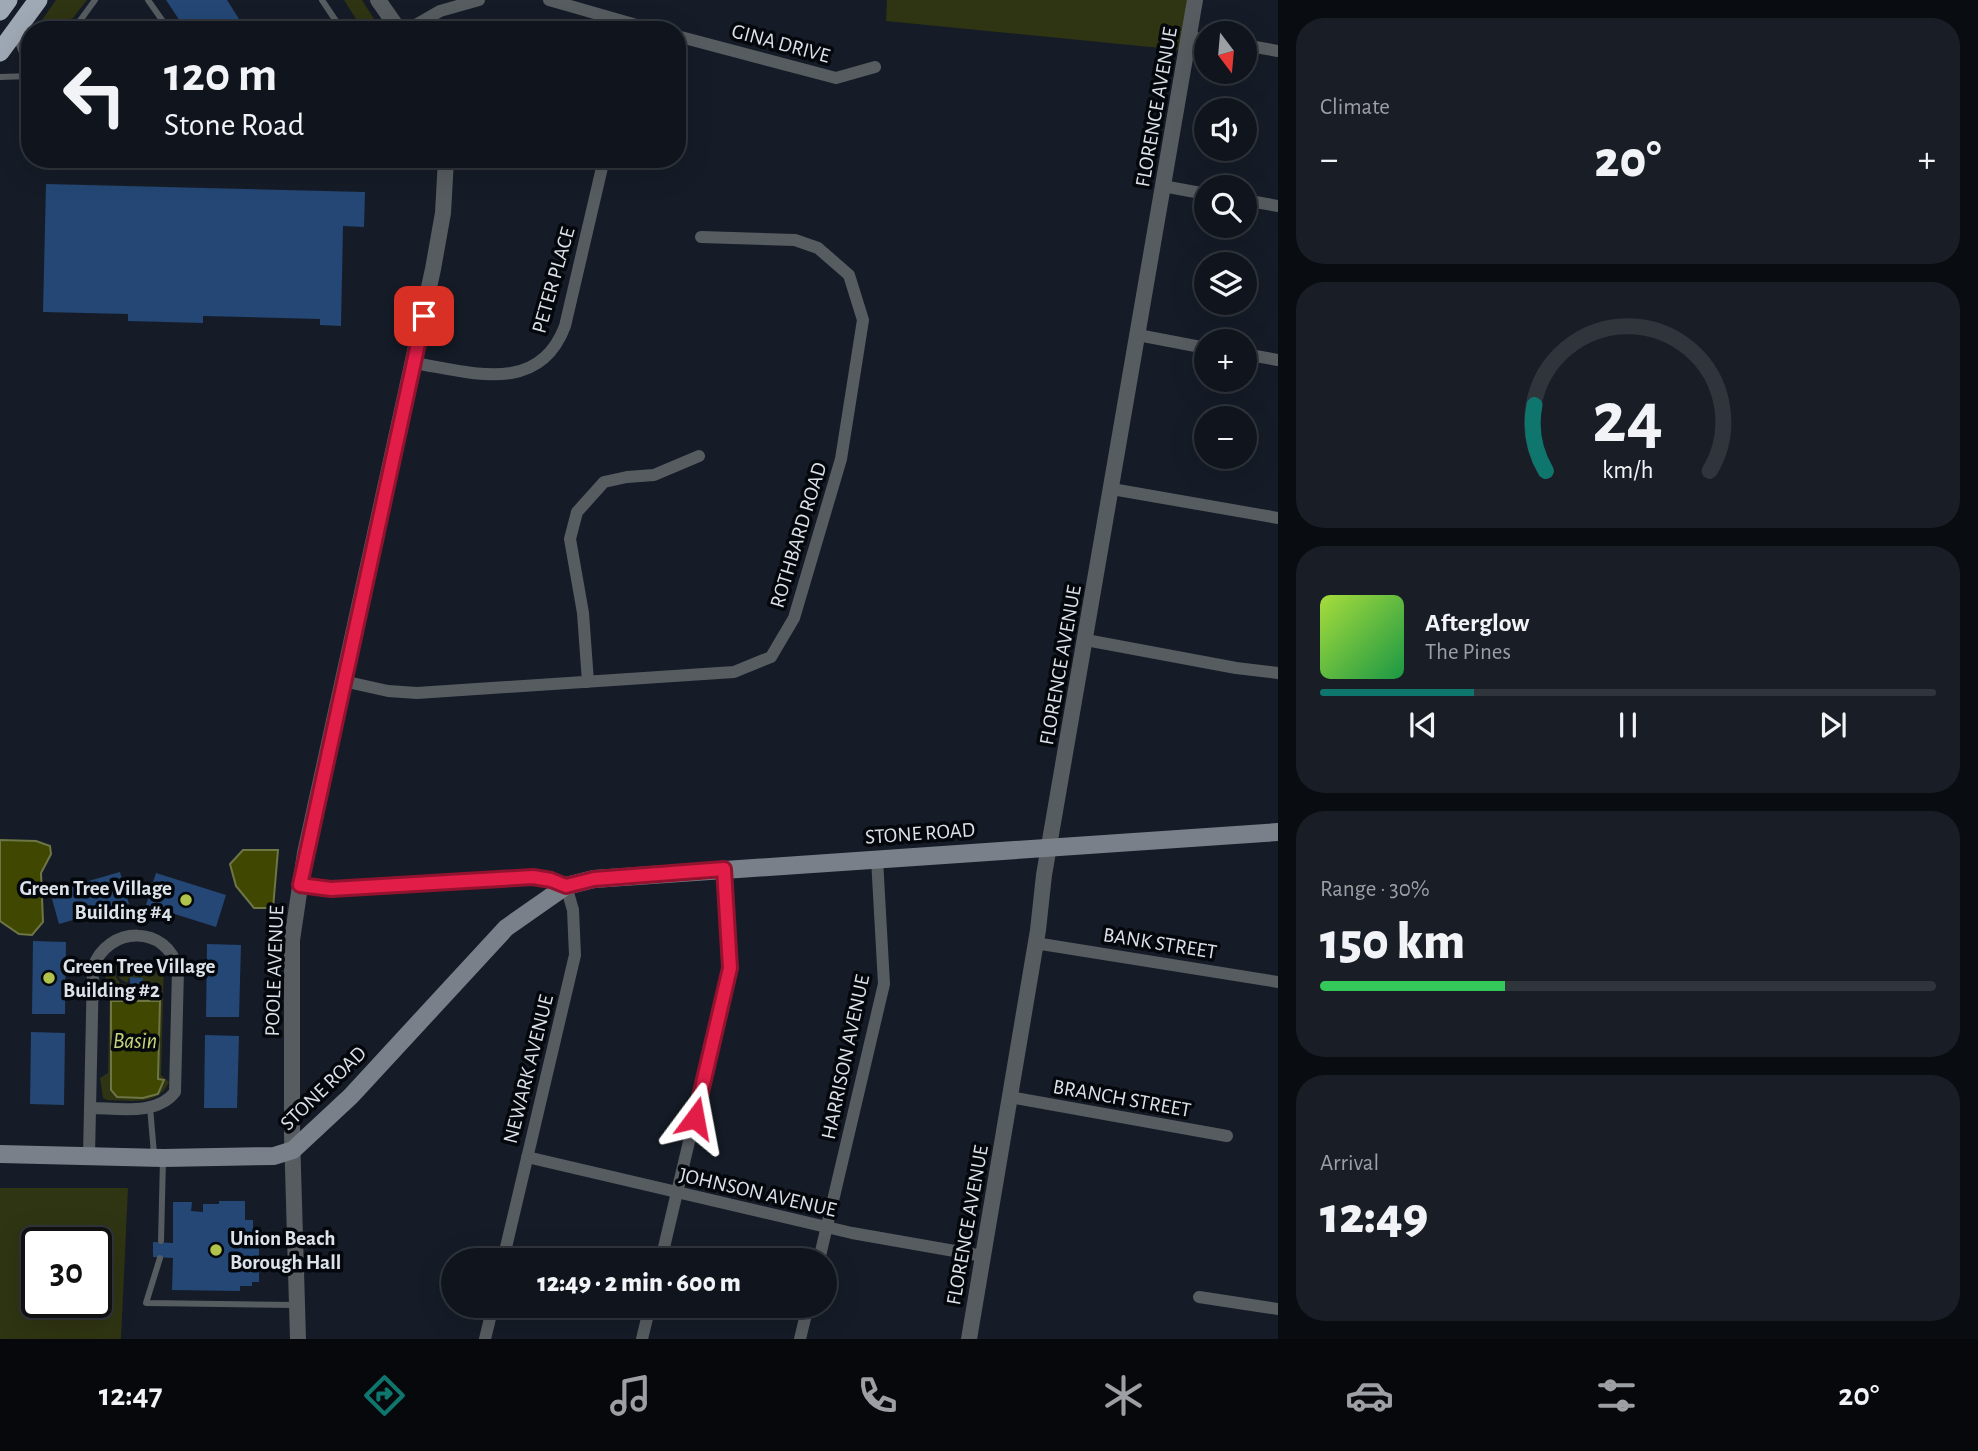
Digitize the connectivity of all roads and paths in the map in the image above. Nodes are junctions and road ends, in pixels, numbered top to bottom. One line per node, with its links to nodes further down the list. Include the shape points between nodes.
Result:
1 (8, 0): 10 (highway)
2 (38, 0): 11 (highway)
3 (95, 0): 12 (lane)
4 (148, 0): 13 (lane)
5 (322, 0): 14 (lane)
6 (378, 0): 15 (street)
7 (479, 0): 16 (street)
8 (549, 0): 17 (street)
9 (1195, 0): 18 (street, FLORENCE AVENUE)
10 (0, 11)
11 (22, 21)
12 (80, 21)
13 (163, 21)
14 (335, 21)
15 (393, 21)
16 (423, 21)
17 (616, 21)
18 (1197, 21)
19 (21, 23): 20 (highway)
20 (14, 32): 23 (highway); 24 (lane)
21 (686, 38): 27 (street, GINA DRIVE, via 836,78)
22 (1257, 47): 25 (street)
23 (0, 51)
24 (21, 51)
25 (1278, 51)
26 (1194, 55): 32 (street, FLORENCE AVENUE)
27 (875, 67)
28 (21, 76): 29 (lane)
29 (0, 77)
30 (446, 168): 41 (street, POOLE AVENUE, via 443,213)
31 (602, 168): 41 (street, PETER PLACE, via 565,326 543,361 515,374 497,375)
32 (1163, 186): 33 (street); 37 (street, FLORENCE AVENUE)
33 (1194, 192)
34 (1257, 202): 35 (street)
35 (1278, 206)
36 (701, 237): 48 (street, ROTHBARD ROAD, via 803,242 818,248 849,275 863,320 862,337 829,508 794,618 771,657 734,672)
37 (1138, 335): 38 (street); 43 (street, FLORENCE AVENUE)
38 (1194, 346)
39 (1257, 357): 40 (street)
40 (1278, 360)
41 (414, 363): 47 (street, POOLE AVENUE)
42 (699, 456): 48 (street, via 654,475 604,482 577,512 570,539 583,613)
43 (1112, 489): 44 (street); 45 (street, FLORENCE AVENUE)
44 (1278, 518)
45 (1086, 640): 46 (street); 50 (street, FLORENCE AVENUE)
46 (1278, 673)
47 (343, 681): 48 (street, ROTHBARD ROAD, via 417,693); 53 (street, POOLE AVENUE)
48 (588, 682)
49 (1278, 832): 50 (main road, STONE ROAD)
50 (1049, 846): 51 (main road, STONE ROAD); 55 (street, FLORENCE AVENUE)
51 (877, 859): 52 (main road, STONE ROAD); 67 (street, HARRISON AVENUE, via 884,984)
52 (724, 869): 54 (main road, STONE ROAD, via 607,878); 66 (street, via 730,968)
53 (300, 885): 54 (street, STONE ROAD, via 331,889 533,877); 61 (street, POOLE AVENUE, via 292,940)
54 (566, 886): 61 (main road, STONE ROAD, via 506,928 351,1096); 65 (street, NEWARK AVENUE, via 573,909 575,955)
55 (1035, 943): 56 (street, BANK STREET); 57 (street, FLORENCE AVENUE)
56 (1278, 982)
57 (1010, 1097): 60 (street, BRANCH STREET); 72 (street, FLORENCE AVENUE)
58 (150, 1107): 59 (street); 59 (street, via 165,1102 176,1084 178,970 167,946 139,936 109,943 93,968); 64 (lane)
59 (90, 1108): 63 (street)
60 (1227, 1136)
61 (293, 1150): 64 (main road, STONE ROAD, via 274,1156); 75 (street, POOLE AVENUE)
62 (0, 1154): 63 (main road, STONE ROAD)
63 (89, 1156): 64 (main road, STONE ROAD)
64 (159, 1157): 68 (lane)
65 (527, 1157): 66 (street, JOHNSON AVENUE); 69 (street, NEWARK AVENUE)
66 (677, 1192): 67 (street, JOHNSON AVENUE); 70 (street)
67 (826, 1227): 71 (street, HARRISON AVENUE); 72 (street, JOHNSON AVENUE)
68 (161, 1241)
69 (506, 1248)
70 (664, 1248)
71 (822, 1248)
72 (983, 1256): 84 (street, FLORENCE AVENUE)
73 (160, 1258): 75 (lane, via 146,1303)
74 (1199, 1297): 76 (street)
75 (297, 1305): 80 (street, POOLE AVENUE)
76 (1278, 1309)
77 (490, 1318): 81 (street)
78 (647, 1318): 82 (street)
79 (805, 1318): 83 (street)
80 (298, 1339)
81 (485, 1339)
82 (642, 1339)
83 (800, 1339)
84 (969, 1339)

